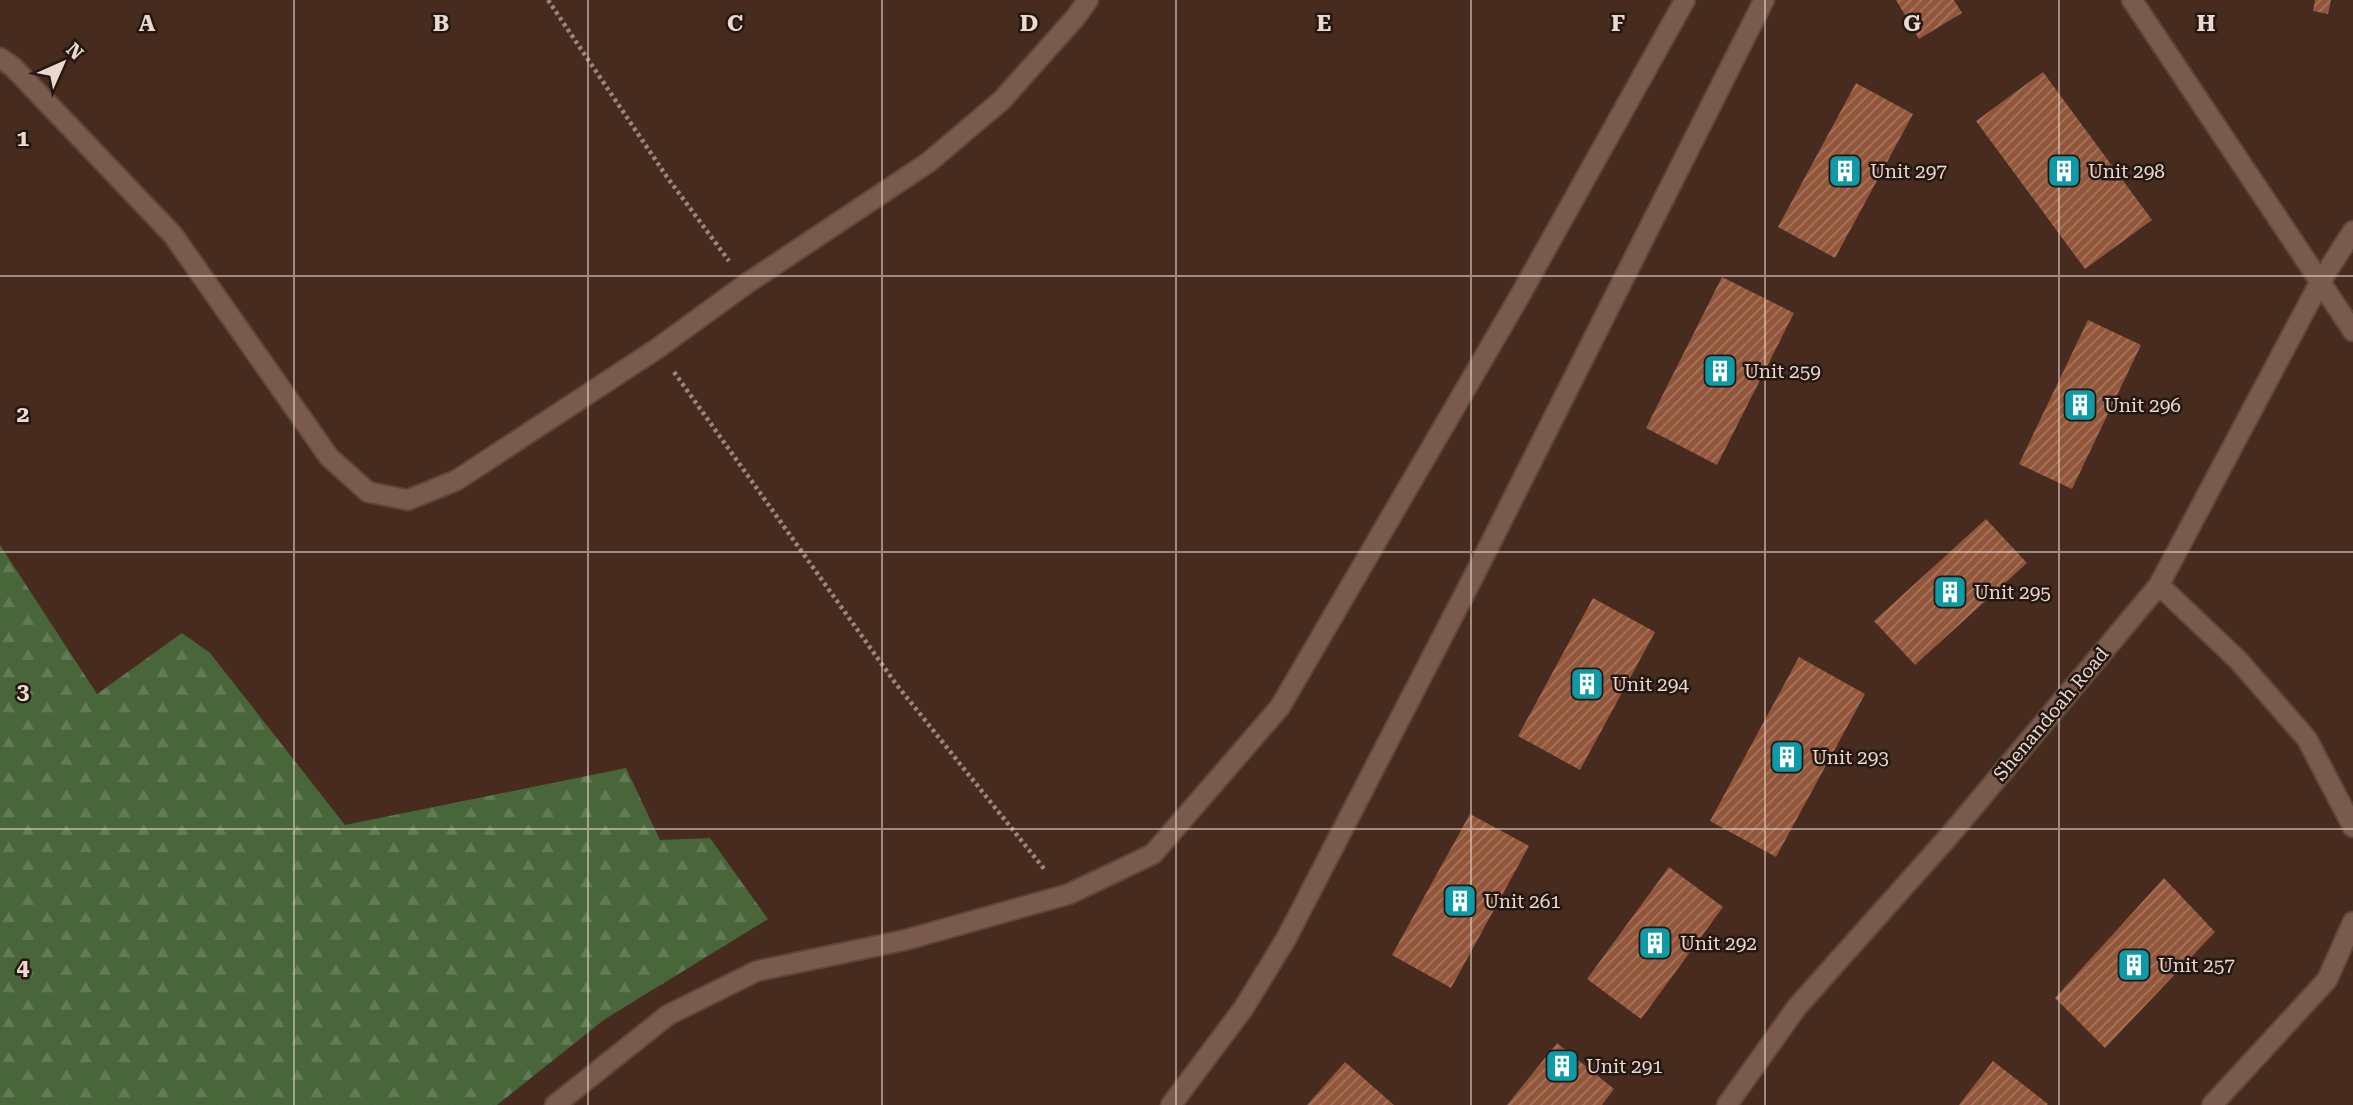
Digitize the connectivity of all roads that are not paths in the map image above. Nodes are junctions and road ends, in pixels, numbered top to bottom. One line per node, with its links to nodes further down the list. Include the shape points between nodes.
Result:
1 (1087, 0): 5 (street, via 1002,100 929,162 457,480 408,500 368,492 330,457 173,234)
2 (1685, 0): 12 (street, via 1518,299 1280,707 1153,854 1069,894 905,940 757,971 668,1015)
3 (1764, 0): 13 (street, via 1286,939 1244,1009)
4 (2132, 0): 7 (street)
5 (0, 58)
6 (2353, 231): 7 (street, Shenandoah Road)
7 (2319, 284): 8 (street); 9 (street, Shenandoah Road)
8 (2353, 331)
9 (2159, 585): 10 (street, via 2238,660 2308,739); 14 (street, Shenandoah Road, via 1950,835 1797,1007)
10 (2353, 827)
11 (2353, 922): 15 (street, via 2327,980)
12 (555, 1105)
13 (1171, 1105)
14 (1727, 1105)
15 (2212, 1105)

